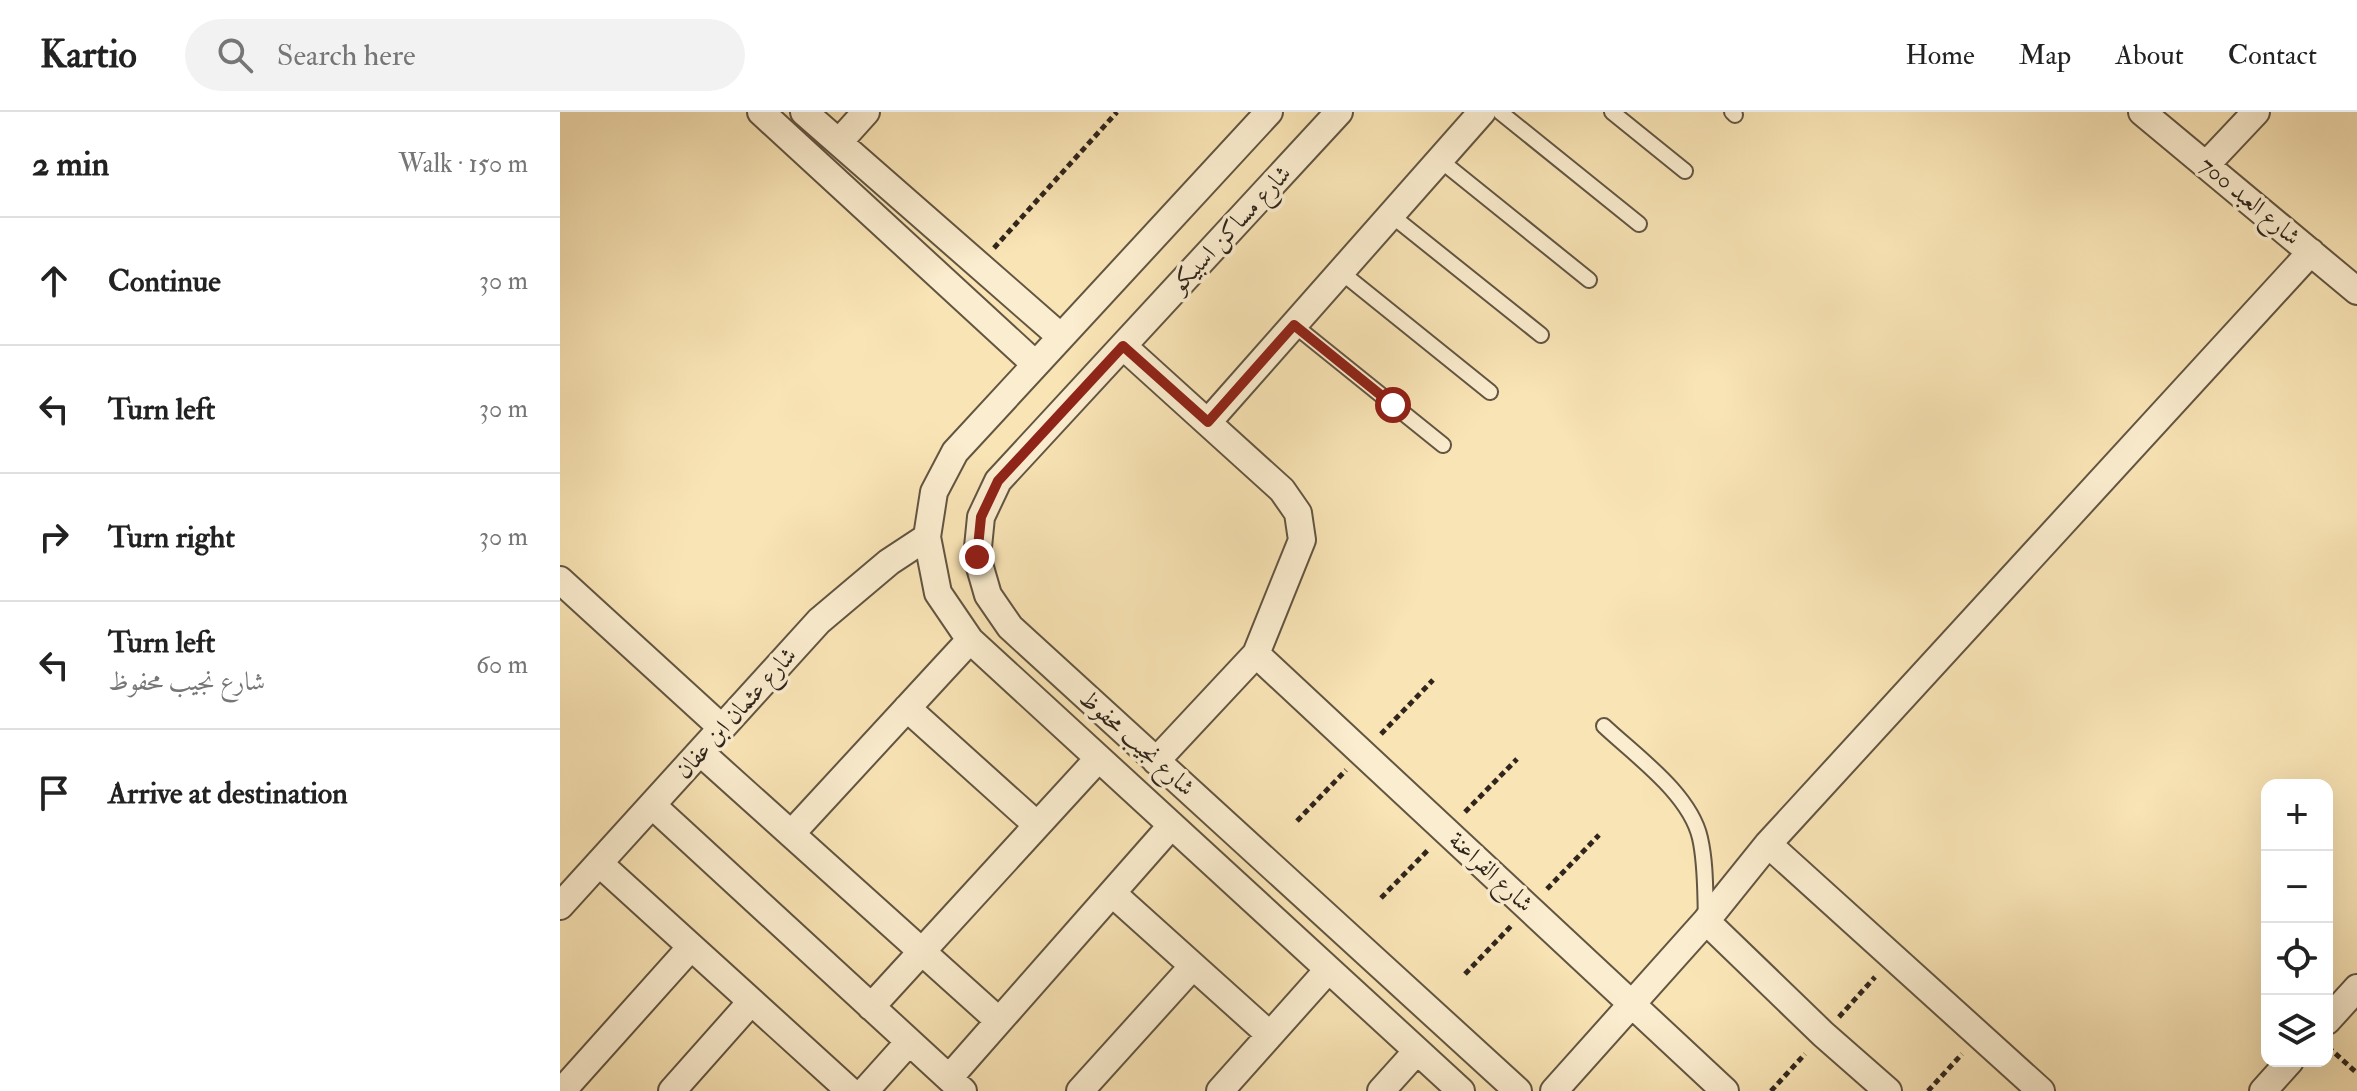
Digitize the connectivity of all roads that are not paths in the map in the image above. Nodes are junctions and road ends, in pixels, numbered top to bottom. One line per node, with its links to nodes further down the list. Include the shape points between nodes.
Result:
1 (761, 112): 25 (street)
2 (804, 112): 11 (street)
3 (866, 112): 11 (street)
4 (1269, 112): 23 (street)
5 (1339, 112): 24 (street, شارع مساكن اسبيكو)
6 (1482, 112): 12 (street)
7 (1500, 112): 16 (lane)
8 (1612, 112): 14 (lane)
9 (2142, 112): 13 (street, شارع العبد 700)
10 (2256, 112): 13 (street)
11 (839, 142): 23 (street)
12 (1440, 160): 15 (street); 19 (lane)
13 (2206, 165): 17 (street, شارع العبد 700)
14 (1685, 171)
15 (1391, 215): 18 (street); 22 (lane)
16 (1639, 224)
17 (2311, 252): 20 (street, شارع العبد 700); 43 (street)
18 (1341, 272): 21 (street); 26 (lane)
19 (1589, 280)
20 (2357, 291)
21 (1294, 325): 27 (street); 28 (lane)
22 (1541, 335)
23 (1061, 337): 25 (street, شارع نجيب محفوظ)
24 (1123, 346): 27 (street); 38 (street, شارع نجيب محفوظ, via 998,481 981,517 977,557 988,595 1010,627)
25 (1035, 364): 29 (street, شارع نجيب محفوظ, via 955,452 934,492)
26 (1490, 392)
27 (1208, 422): 32 (street, via 1282,490 1298,513 1302,540)
28 (1443, 445)
29 (927, 537): 31 (street, شارع نجيب محفوظ, via 938,593); 35 (street, شارع عثمان ابن عفان, via 819,621)
30 (560, 580): 35 (street)
31 (970, 640): 33 (street); 37 (street, شارع نجيب محفوظ)
32 (1256, 654): 38 (street); 54 (street, شارع الفراعنة)
33 (907, 708): 40 (street); 42 (street)
34 (1604, 726): 47 (lane, via 1679,796 1692,815 1700,838)
35 (722, 728): 36 (street, شارع عثمان ابن عفان)
36 (700, 752): 39 (street, شارع عثمان ابن عفان); 42 (street)
37 (1098, 759): 40 (street); 41 (street, شارع نجيب محفوظ)
38 (1156, 761): 71 (street, شارع نجيب محفوظ)
39 (652, 805): 44 (street, شارع عثمان ابن عفان); 55 (street)
40 (1037, 825): 49 (street)
41 (1171, 826): 45 (street); 51 (street, شارع نجيب محفوظ)
42 (791, 834): 49 (street)
43 (1768, 844): 47 (street); 75 (street)
44 (599, 863): 46 (street, شارع عثمان ابن عفان); 48 (street)
45 (1112, 893): 50 (street); 57 (street)
46 (560, 906)
47 (1706, 921): 54 (street); 74 (street)
48 (691, 947): 53 (street); 63 (street)
49 (921, 952): 55 (street); 57 (street)
50 (1193, 966): 58 (street); 67 (street)
51 (1328, 970): 58 (street); 60 (street, شارع نجيب محفوظ)
52 (2357, 988): 56 (street)
53 (751, 1002): 64 (street); 65 (street)
54 (1630, 1004): 72 (street); 73 (street, شارع الفراعنة)
55 (871, 1007): 59 (street)
56 (2333, 1014)
57 (999, 1021): 62 (street)
58 (1270, 1035): 68 (street)
59 (909, 1042): 62 (street); 66 (street)
60 (1417, 1051): 69 (street); 70 (street, شارع نجيب محفوظ)
61 (2285, 1067): 76 (street)
62 (956, 1084)
63 (562, 1091)
64 (672, 1091)
65 (850, 1091)
66 (865, 1091)
67 (1080, 1091)
68 (1220, 1091)
69 (1381, 1091)
70 (1461, 1091)
71 (1518, 1091)
72 (1554, 1091)
73 (1725, 1091)
74 (1888, 1091)
75 (2041, 1091)
76 (2263, 1091)

